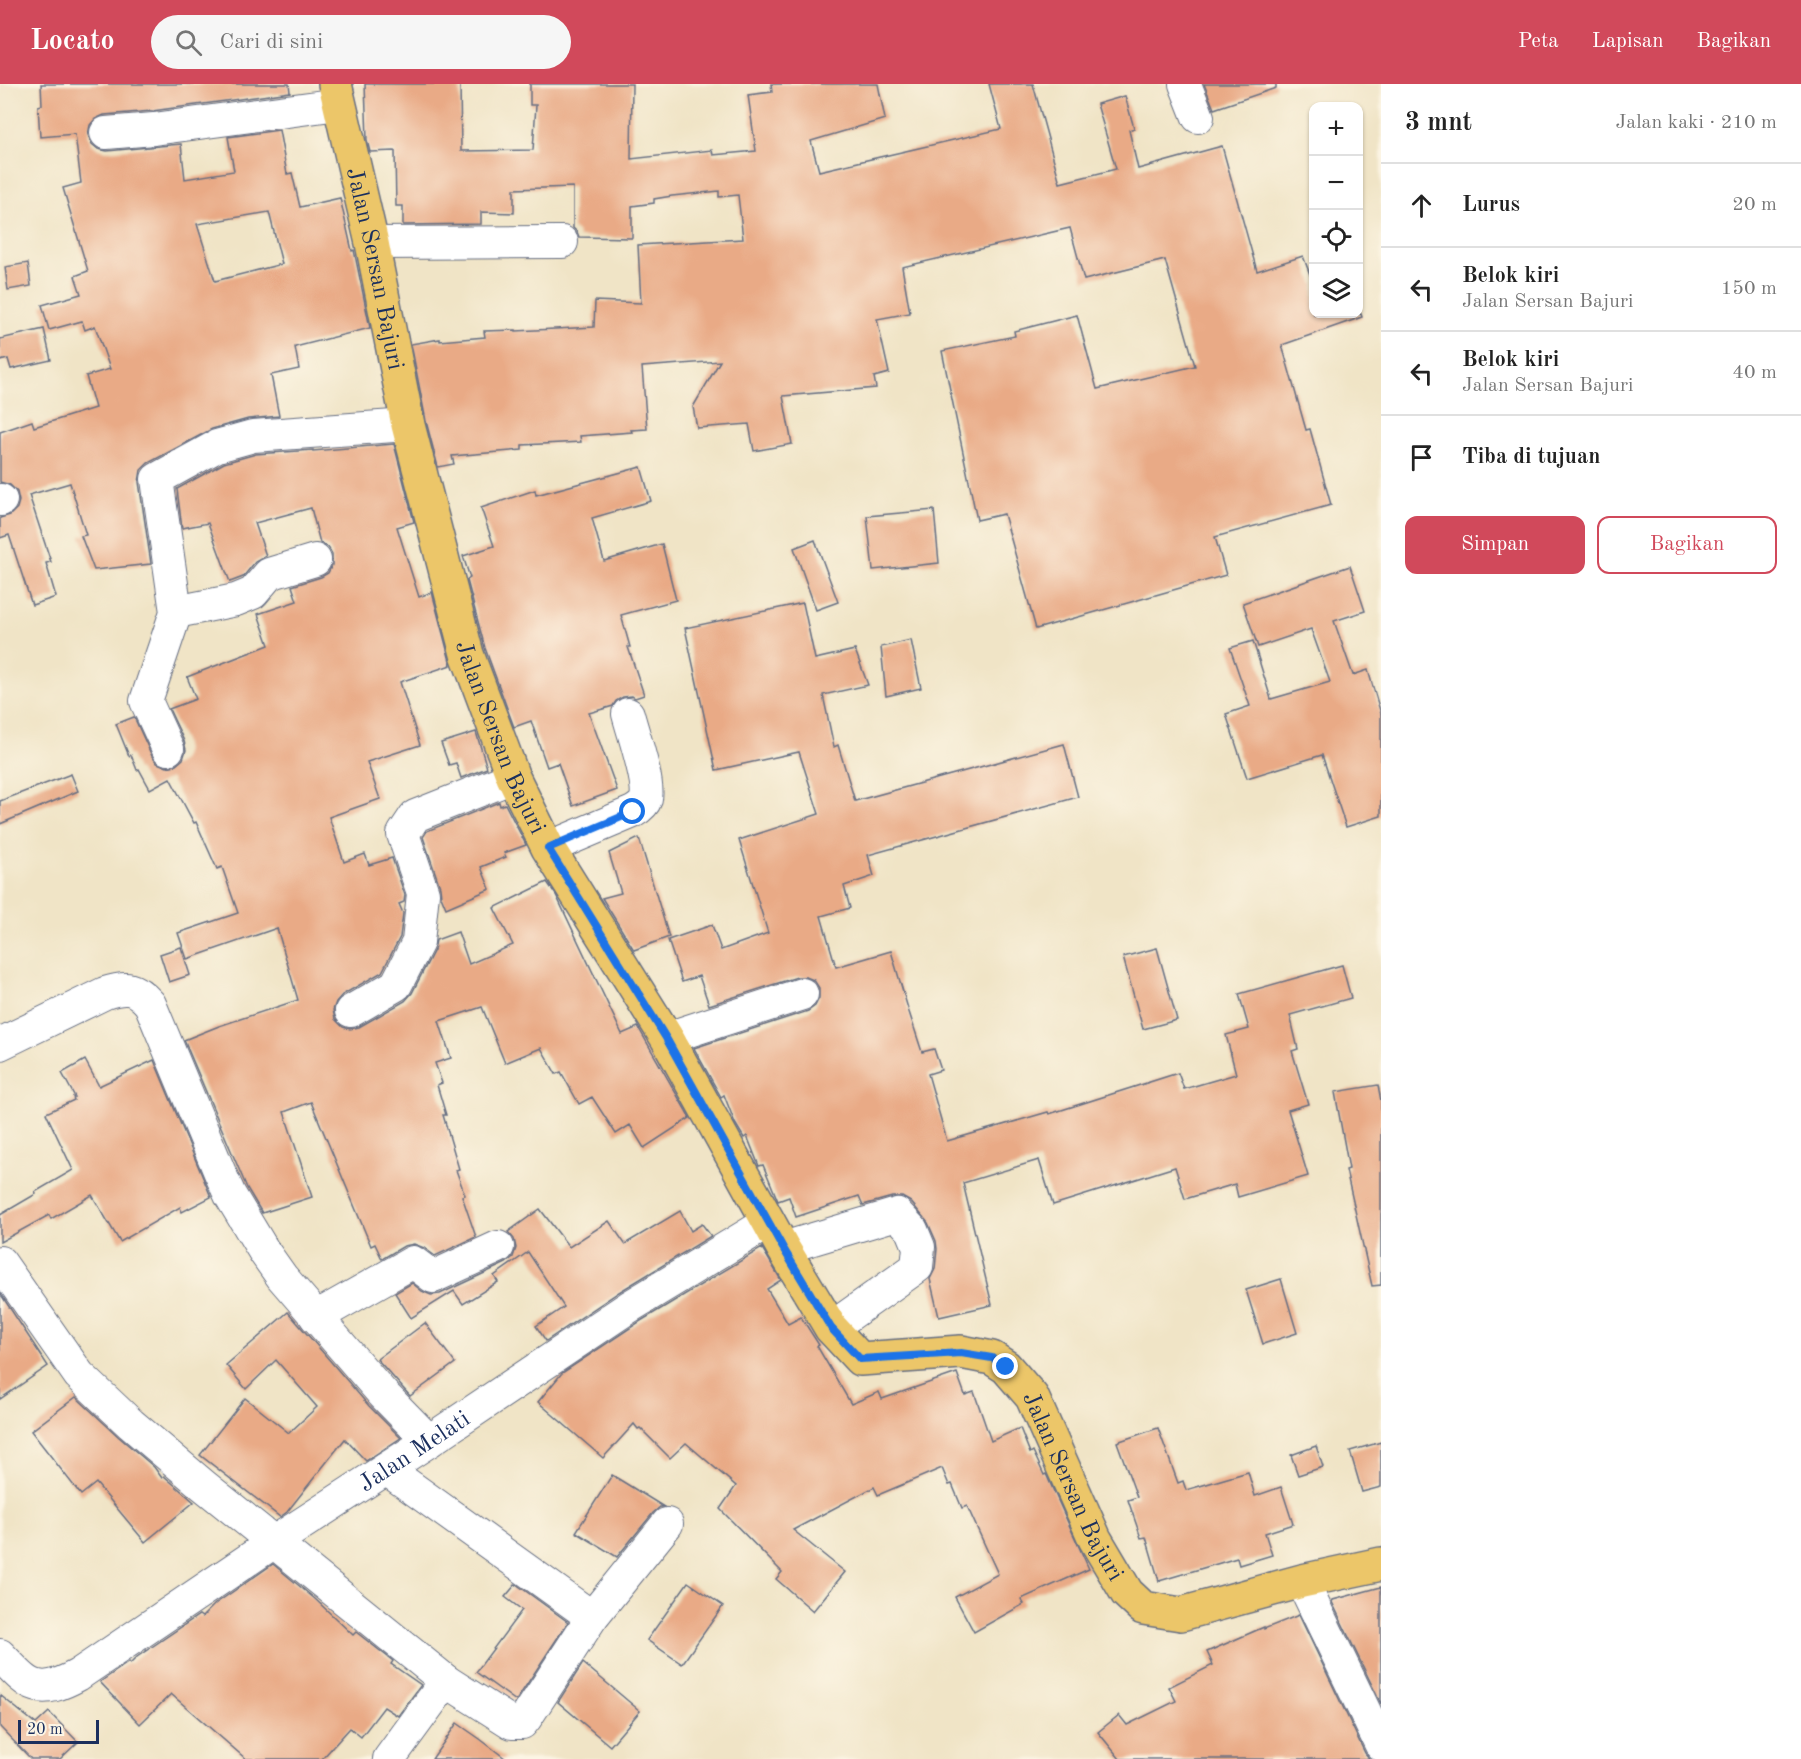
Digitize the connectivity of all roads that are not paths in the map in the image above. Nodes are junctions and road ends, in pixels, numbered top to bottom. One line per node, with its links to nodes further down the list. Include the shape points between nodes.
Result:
1 (1185, 84): 3 (street)
2 (337, 94): 4 (street, via 154,129); 6 (main road, Jalan Sersan Bajuri)
3 (1198, 117)
4 (106, 133)
5 (562, 242): 6 (street)
6 (372, 243): 7 (main road, Jalan Sersan Bajuri)
7 (408, 424): 9 (street, via 253,436 217,446 157,478); 12 (main road, Jalan Sersan Bajuri, via 467,654)
8 (315, 560): 9 (street, via 269,574 258,589 245,596)
9 (176, 612): 11 (street, via 146,701)
10 (628, 714): 13 (street, via 644,773 645,800 633,812)
11 (168, 749)
12 (513, 777): 13 (main road, Jalan Sersan Bajuri); 15 (street, via 415,816 403,834 423,893 418,942 396,985)
13 (548, 848): 16 (main road, Jalan Sersan Bajuri)
14 (802, 994): 16 (street)
15 (351, 1011)
16 (666, 1038): 18 (main road, Jalan Sersan Bajuri)
17 (0, 1044): 21 (street, via 105,993 133,989 142,995 150,1004 230,1195 276,1269)
18 (776, 1235): 22 (main road, Jalan Sersan Bajuri); 22 (street, Jalan Melati, via 897,1214 912,1230 919,1247 917,1267); 23 (street, Jalan Melati, via 629,1307)
19 (498, 1247): 21 (street, via 433,1278 413,1262)
20 (0, 1262): 26 (street, via 79,1375 131,1424)
21 (316, 1317): 23 (street)
22 (831, 1328): 28 (main road, Jalan Sersan Bajuri, via 860,1359 961,1353 992,1358 1006,1367 1032,1397 1095,1539 1127,1593 1143,1608 1180,1614)
23 (429, 1441): 24 (street, Jalan Melati)
24 (386, 1469): 26 (street, Jalan Melati); 29 (street)
25 (667, 1524): 29 (street)
26 (274, 1542): 30 (street, Jalan Melati, via 63,1683 43,1688 33,1685); 31 (street)
27 (1381, 1564): 28 (main road, Jalan Sersan Bajuri)
28 (1302, 1581): 32 (street)
29 (592, 1617): 31 (street, via 522,1722 512,1723)
30 (0, 1654)
31 (446, 1681): 33 (street)
32 (1381, 1745)
33 (389, 1759)

